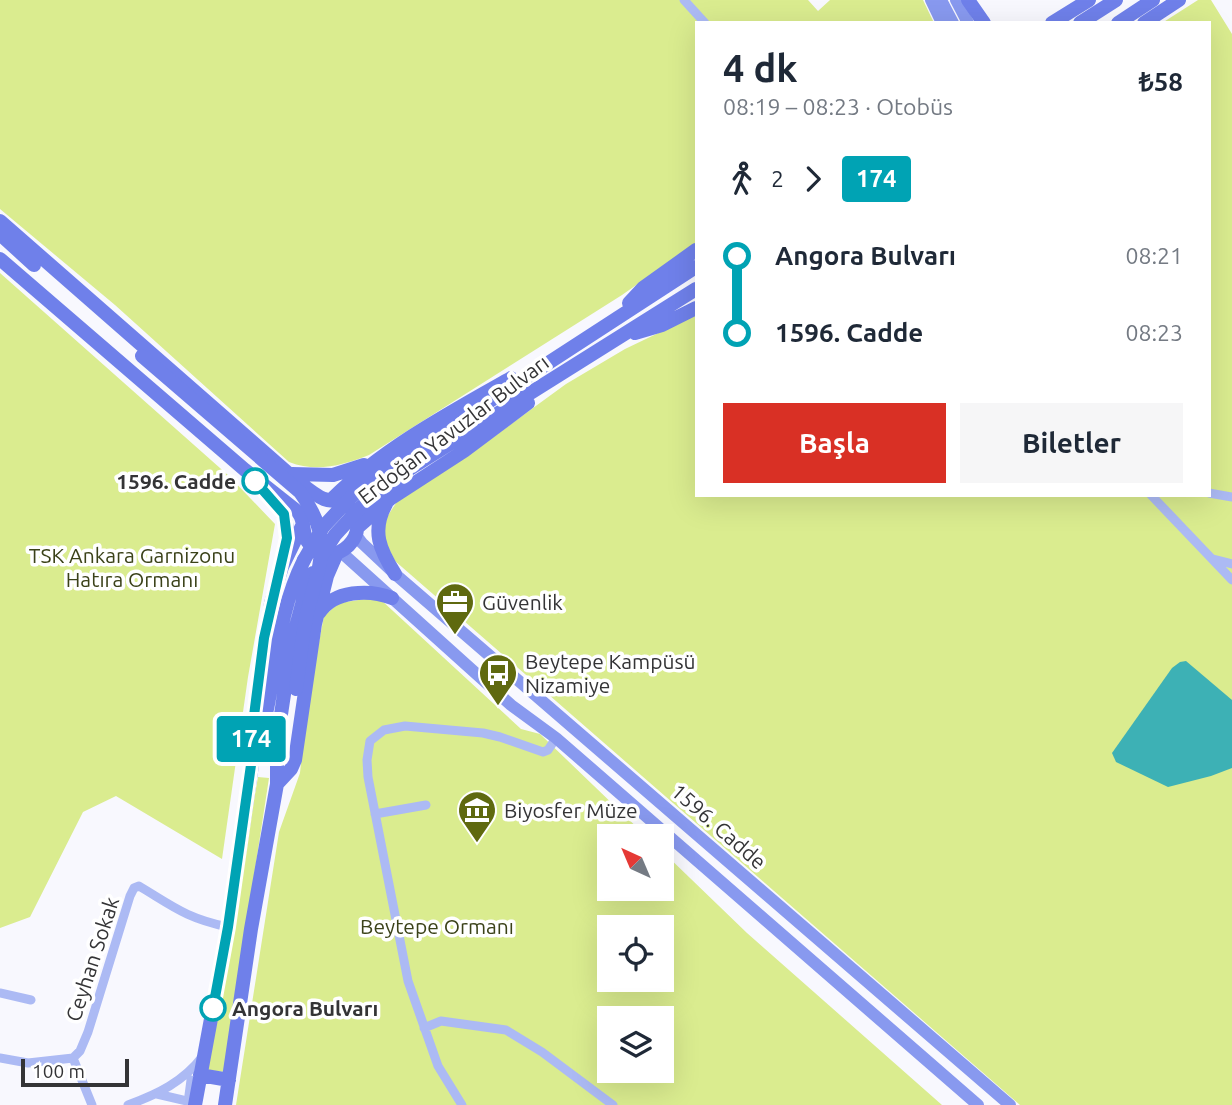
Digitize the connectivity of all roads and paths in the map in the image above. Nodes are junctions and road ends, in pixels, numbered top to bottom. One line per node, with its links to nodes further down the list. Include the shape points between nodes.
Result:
1 (684, 0): 10 (street)
2 (931, 0): 11 (main road)
3 (941, 0): 12 (main road)
4 (956, 0): 13 (main road)
5 (968, 0): 14 (main road)
6 (1089, 0): 15 (main road)
7 (1116, 0): 16 (main road)
8 (1153, 0): 17 (main road)
9 (1179, 0): 18 (main road)
10 (703, 21)
11 (941, 21)
12 (952, 21)
13 (967, 21)
14 (983, 21)
15 (1055, 21)
16 (1083, 21)
17 (1121, 21)
18 (1147, 21)
19 (0, 221): 30 (main road, 1596. Cadde)
20 (0, 234): 41 (main road, 1596. Cadde, bridge, via 293,485)
21 (695, 251): 26 (main road, via 643,288)
22 (0, 259): 31 (main road, 1596. Cadde)
23 (695, 268): 26 (main road, Erdoğan Yavuzlar Bulvarı)
24 (695, 290): 27 (main road, Erdoğan Yavuzlar Bulvarı)
25 (695, 308): 27 (main road, via 662,325)
26 (610, 321): 28 (main road, Erdoğan Yavuzlar Bulvarı)
27 (620, 337): 29 (main road, Erdoğan Yavuzlar Bulvarı)
28 (560, 355): 32 (main road, Erdoğan Yavuzlar Bulvarı, via 496,386); 40 (main road, Erdoğan Yavuzlar Bulvarı, via 396,462)
29 (574, 365): 38 (main road, Erdoğan Yavuzlar Bulvarı, via 481,439); 40 (main road, Erdoğan Yavuzlar Bulvarı)
30 (243, 432): 31 (main road, via 249,449 246,455); 34 (main road, 1596. Cadde)
31 (225, 453): 33 (main road, 1596. Cadde)
32 (382, 458): 34 (main road, via 333,475); 39 (main road, Erdoğan Yavuzlar Bulvarı)
33 (245, 470): 41 (main road, 1596. Cadde); 45 (main road, via 284,514)
34 (289, 474): 39 (main road, 1596. Cadde)
35 (1211, 492): 37 (street)
36 (1153, 497): 44 (street)
37 (1232, 497)
38 (390, 499): 42 (main road, Erdoğan Yavuzlar Bulvarı); 48 (main road, via 378,523 378,538)
39 (329, 500): 41 (main road, via 313,506); 42 (main road, 1596. Cadde, via 349,507)
40 (356, 502): 47 (main road, bridge)
41 (307, 519): 43 (main road, 1596. Cadde, via 305,538 315,550); 45 (main road); 57 (main road, bridge, via 321,535 322,556 308,610 286,762)
42 (357, 531): 43 (main road, via 351,545); 48 (main road, 1596. Cadde, via 362,543)
43 (339, 552): 47 (main road); 50 (main road, 1596. Cadde)
44 (1211, 558): 46 (street); 49 (street)
45 (284, 562): 47 (main road, via 303,552 324,565); 56 (main road, via 264,638)
46 (1232, 564)
47 (315, 568): 51 (main road); 56 (main road, via 289,592 267,710); 57 (main road, via 292,641)
48 (395, 574): 52 (main road, 1596. Cadde)
49 (1232, 580)
50 (392, 598): 51 (main road, via 370,592 346,595 330,601); 54 (main road, 1596. Cadde)
51 (318, 614): 57 (main road, via 295,760)
52 (457, 625): 53 (main road, 1596. Cadde); 54 (main road, via 443,627 440,635)
53 (468, 635): 54 (main road, via 463,649); 76 (main road, 1596. Cadde)
54 (447, 648): 55 (main road, 1596. Cadde)
55 (556, 738): 59 (street, via 543,752 483,733 405,726 384,730 370,741 367,760); 75 (main road, 1596. Cadde)
56 (251, 765): 60 (main road)
57 (277, 783): 67 (main road)
58 (426, 806): 59 (street)
59 (375, 814): 63 (street, via 408,981)
60 (228, 927): 65 (street, Ceyhan Sokak, via 187,916 139,886 134,888 88,1032); 66 (main road, via 204,1055)
61 (0, 993): 62 (street)
62 (31, 1000)
63 (424, 1028): 73 (street, via 438,1066); 74 (street, via 441,1021 506,1030)
64 (0, 1058): 65 (street, via 28,1063)
65 (73, 1058): 70 (street)
66 (193, 1076): 67 (main road); 68 (street); 69 (main road)
67 (229, 1080): 72 (main road)
68 (157, 1094): 69 (street); 71 (street)
69 (197, 1102)
70 (92, 1105)
71 (128, 1105)
72 (225, 1105)
73 (462, 1105)
74 (613, 1105)
75 (978, 1105)
76 (1010, 1105)

